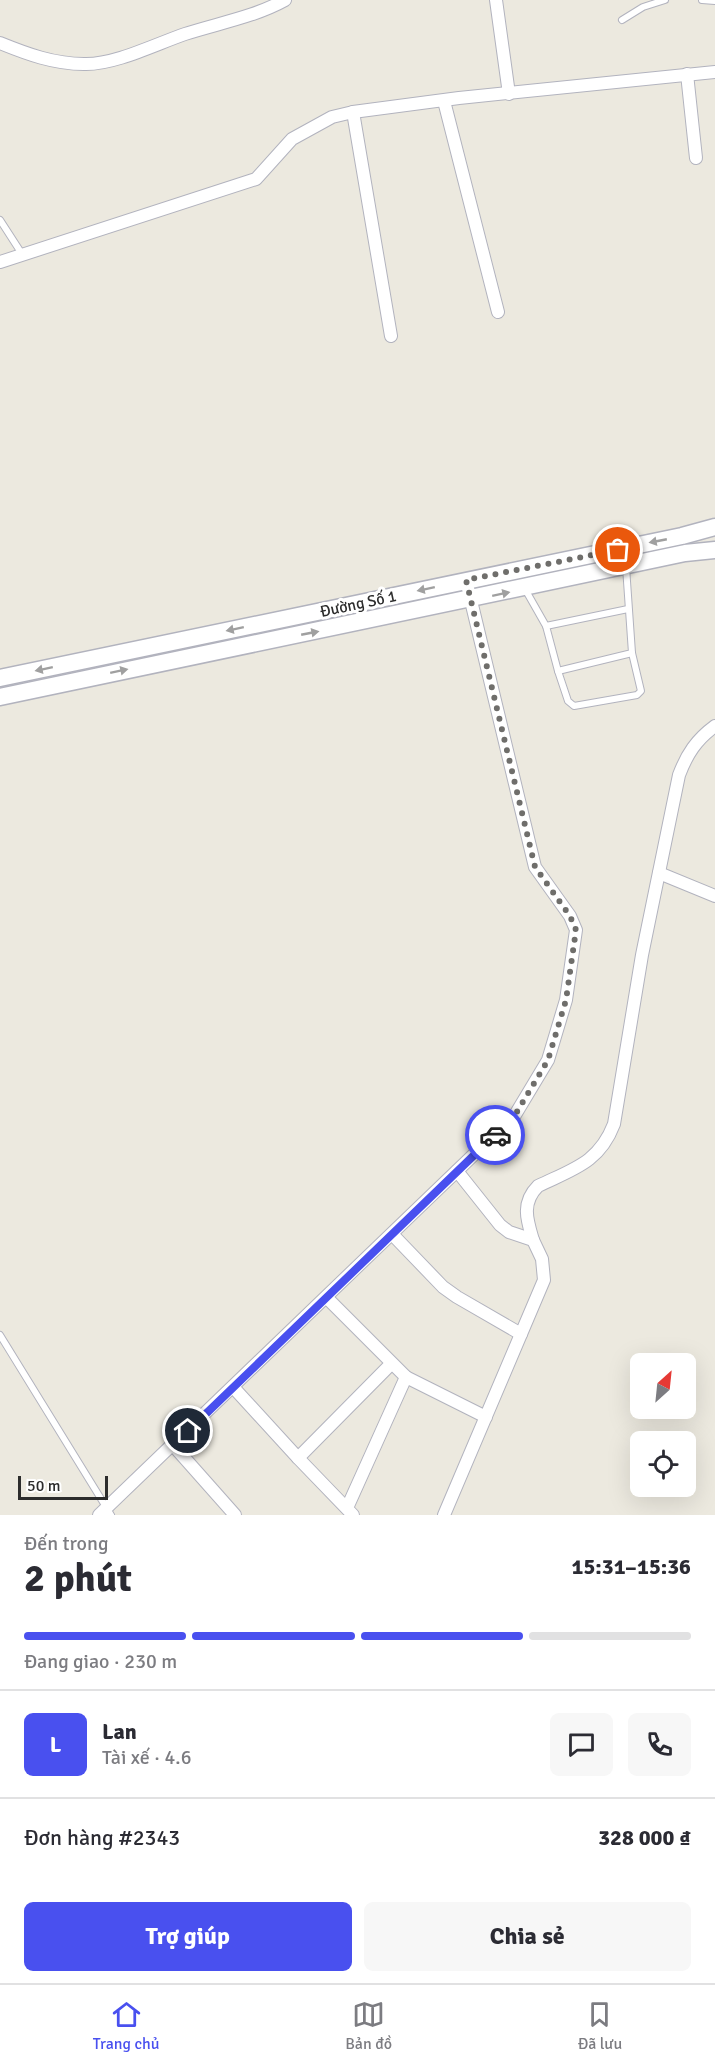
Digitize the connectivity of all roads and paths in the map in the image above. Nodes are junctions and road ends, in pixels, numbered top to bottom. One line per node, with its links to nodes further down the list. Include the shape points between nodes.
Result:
1 (285, 0): 7 (street, via 262,12 102,63 62,62)
2 (496, 0): 10 (street)
3 (665, 0): 6 (lane)
4 (702, 0): 5 (lane)
5 (715, 1)
6 (622, 20)
7 (0, 43)
8 (715, 72): 9 (street)
9 (687, 74): 10 (street); 13 (street)
10 (508, 94): 11 (street)
11 (444, 101): 12 (street); 17 (street)
12 (353, 112): 15 (street, via 332,117 297,135 256,179); 18 (street)
13 (696, 158)
14 (0, 220): 15 (lane)
15 (22, 254): 16 (street)
16 (0, 262)
17 (498, 312)
18 (391, 336)
19 (715, 527): 22 (street, Đường Số 1, one-way to 22)
20 (715, 550): 21 (street, Đường Số 1)
21 (626, 566): 23 (street, Đường Số 1); 25 (lane)
22 (466, 580): 24 (street); 29 (street, Đường Số 1, one-way to 29)
23 (525, 588): 24 (street, Đường Số 1, one-way to 23); 26 (lane)
24 (471, 600): 30 (street, Đường Số 1, one-way to 24); 34 (street, via 535,867 576,930 566,1000 548,1060 515,1115)
25 (628, 609): 26 (lane); 27 (lane)
26 (546, 626): 28 (lane)
27 (632, 652): 28 (lane); 28 (lane, via 641,691 637,695 574,706 568,701)
28 (558, 671)
29 (0, 678)
30 (0, 697)
31 (715, 726): 32 (street, via 687,754 679,775)
32 (659, 873): 33 (street); 36 (street, via 614,1124 608,1139 586,1162 531,1192 525,1209)
33 (715, 896)
34 (457, 1171): 35 (street); 36 (street, via 500,1225 508,1232)
35 (392, 1234): 37 (street); 38 (street, via 444,1287)
36 (533, 1240): 38 (street, via 542,1259 544,1280)
37 (327, 1298): 40 (street); 42 (street)
38 (522, 1334): 43 (street)
39 (0, 1335): 47 (lane)
40 (391, 1364): 41 (street); 45 (street)
41 (406, 1377): 43 (street); 46 (street)
42 (233, 1387): 44 (street); 45 (street)
43 (486, 1417): 49 (street)
44 (173, 1445): 47 (street); 48 (street)
45 (298, 1458): 46 (street)
46 (350, 1512)
47 (106, 1513)
48 (235, 1515)
49 (444, 1515)

